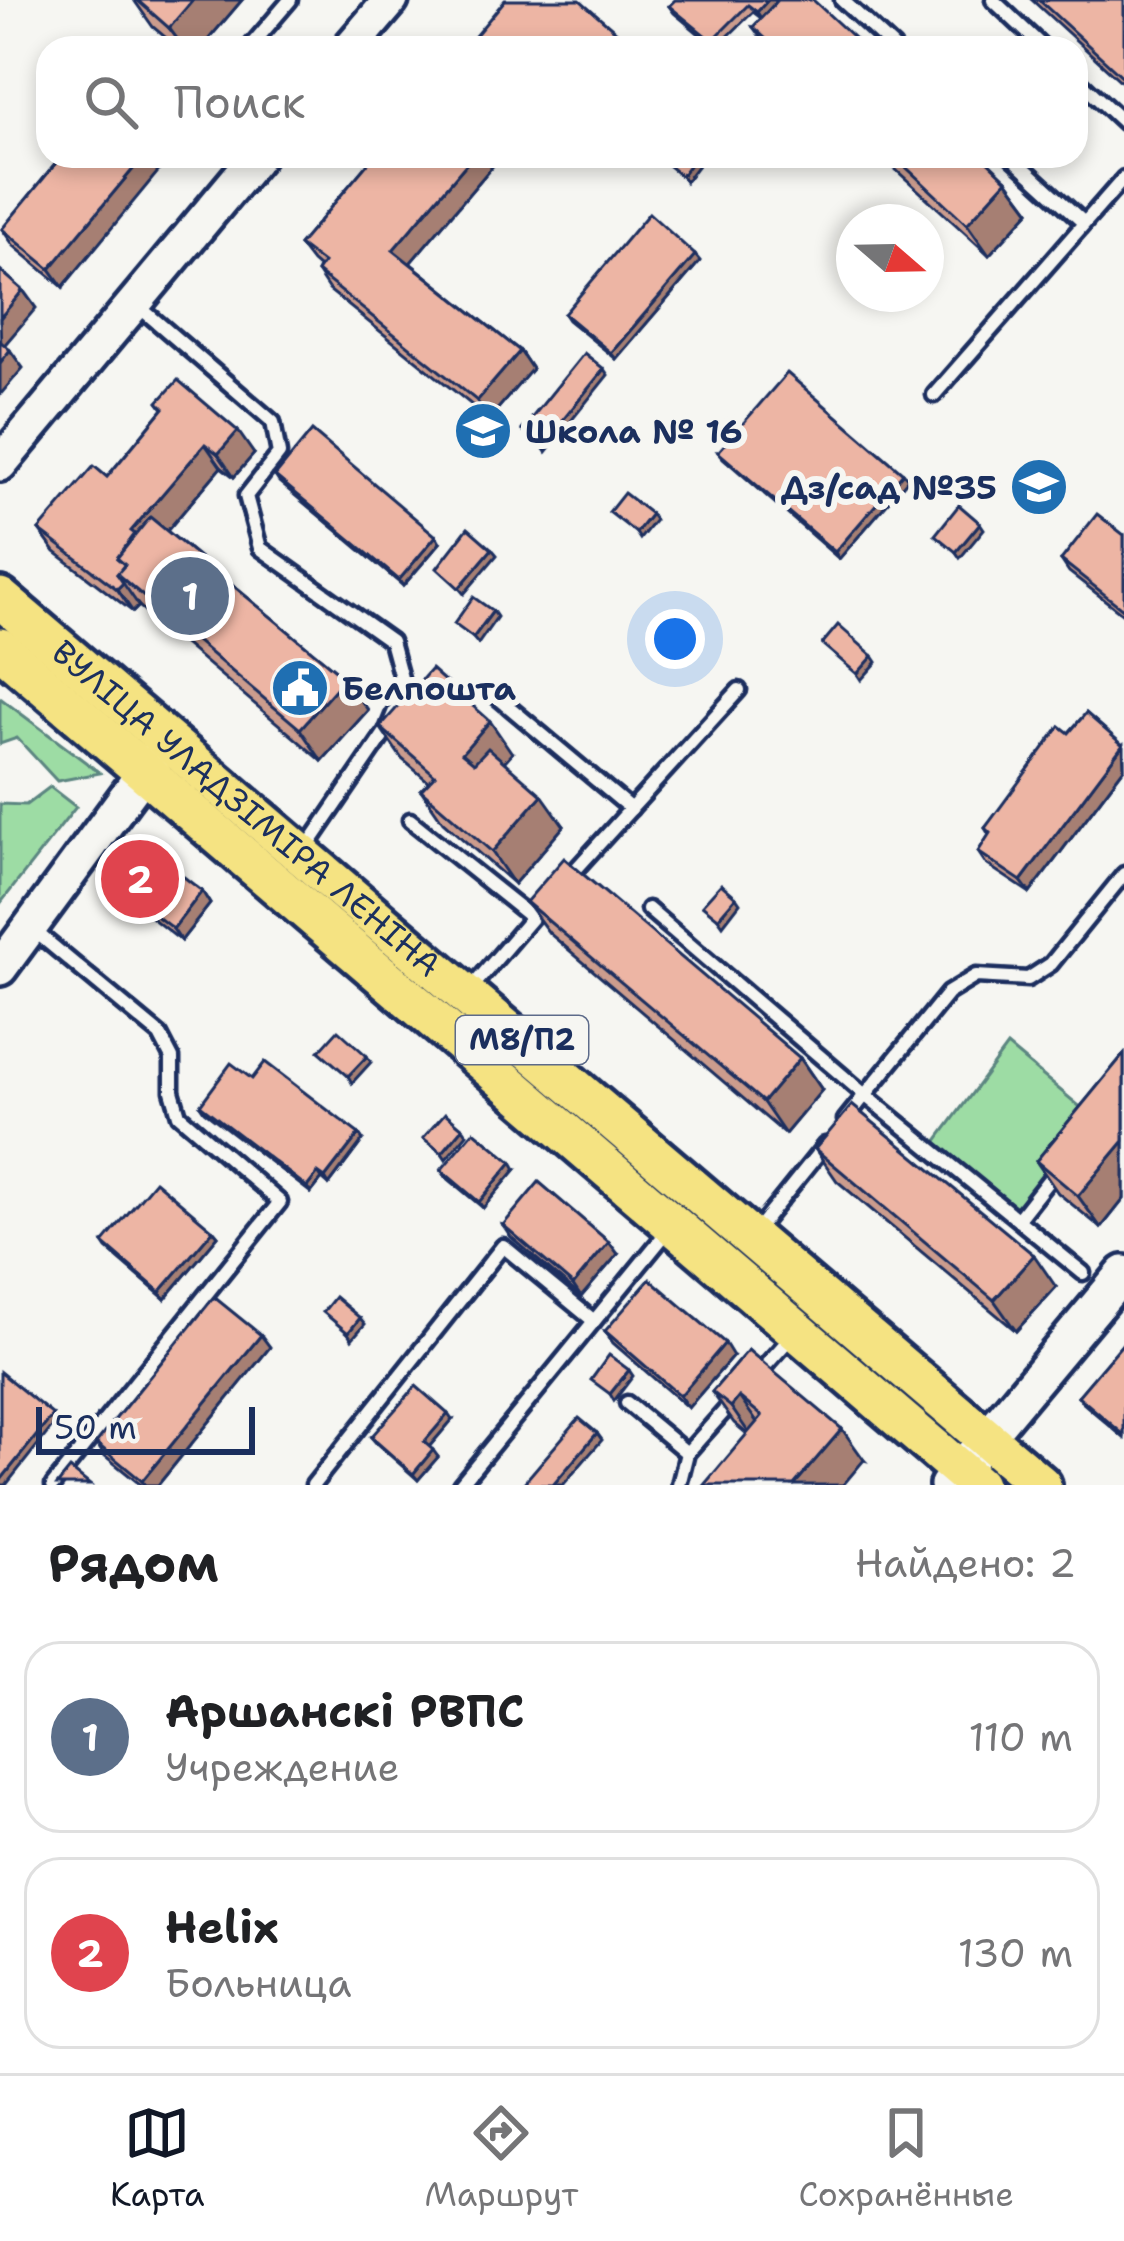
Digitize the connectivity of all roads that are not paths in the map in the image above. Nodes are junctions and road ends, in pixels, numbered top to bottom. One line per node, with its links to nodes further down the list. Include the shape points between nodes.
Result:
1 (290, 0): 5 (lane)
2 (391, 0): 6 (street)
3 (842, 0): 7 (lane)
4 (993, 0): 8 (lane)
5 (258, 36)
6 (360, 36)
7 (881, 36)
8 (1031, 36)
9 (1088, 89): 10 (lane)
10 (1124, 123)
11 (243, 168): 15 (street)
12 (1024, 168): 14 (lane)
13 (1124, 178): 14 (lane)
14 (1084, 224): 16 (lane)
15 (135, 303): 17 (street); 25 (lane, via 273,422 278,454 246,496 260,548 391,641 404,689 387,730)
16 (934, 395)
17 (0, 464)
18 (0, 598): 22 (main road, ВУЛІЦА УЛАДЗІМІРА ЛЕНІНА / М8/П2)
19 (0, 648): 22 (main road, ВУЛІЦА УЛАДЗІМІРА ЛЕНІНА / М8/П2)
20 (740, 690): 23 (lane)
21 (496, 696): 23 (lane)
22 (156, 756): 25 (main road, ВУЛІЦА УЛАДЗІМІРА ЛЕНІНА / М8/П2); 29 (street); 34 (main road, ВУЛІЦА УЛАДЗІМІРА ЛЕНІНА / М8/П2)
23 (631, 809): 28 (lane)
24 (410, 820): 28 (lane)
25 (303, 854): 31 (main road, ВУЛІЦА УЛАДЗІМІРА ЛЕНІНА / М8/П2)
26 (1124, 874): 32 (lane, via 1051,964 1028,980 976,976 948,993)
27 (648, 909): 32 (lane)
28 (531, 917): 31 (lane)
29 (30, 927): 30 (street); 45 (lane, via 160,1035 172,1058 179,1115 280,1202)
30 (0, 968)
31 (468, 993): 34 (main road, ВУЛІЦА УЛАДЗІМІРА ЛЕНІНА / М8/П2)
32 (865, 1095): 35 (lane); 36 (lane)
33 (1067, 1157): 35 (lane)
34 (685, 1208): 36 (main road, ВУЛІЦА УЛАДЗІМІРА ЛЕНІНА / М8/П2); 39 (lane); 40 (main road, ВУЛІЦА УЛАДЗІМІРА ЛЕНІНА / М8/П2)
35 (1018, 1219): 37 (lane)
36 (751, 1238): 42 (main road, ВУЛІЦА УЛАДЗІМІРА ЛЕНІНА / М8/П2)
37 (1082, 1273)
38 (1124, 1273): 42 (street)
39 (594, 1321): 46 (lane, via 503,1246); 47 (lane)
40 (797, 1330): 43 (lane); 44 (main road, ВУЛІЦА УЛАДЗІМІРА ЛЕНІНА / М8/П2)
41 (627, 1403): 43 (lane)
42 (986, 1437): 44 (street); 49 (main road, ВУЛІЦА УЛАДЗІМІРА ЛЕНІНА / М8/П2)
43 (687, 1453): 48 (lane)
44 (961, 1480)
45 (53, 1485)
46 (313, 1485)
47 (460, 1485)
48 (679, 1485)
49 (1041, 1485)

